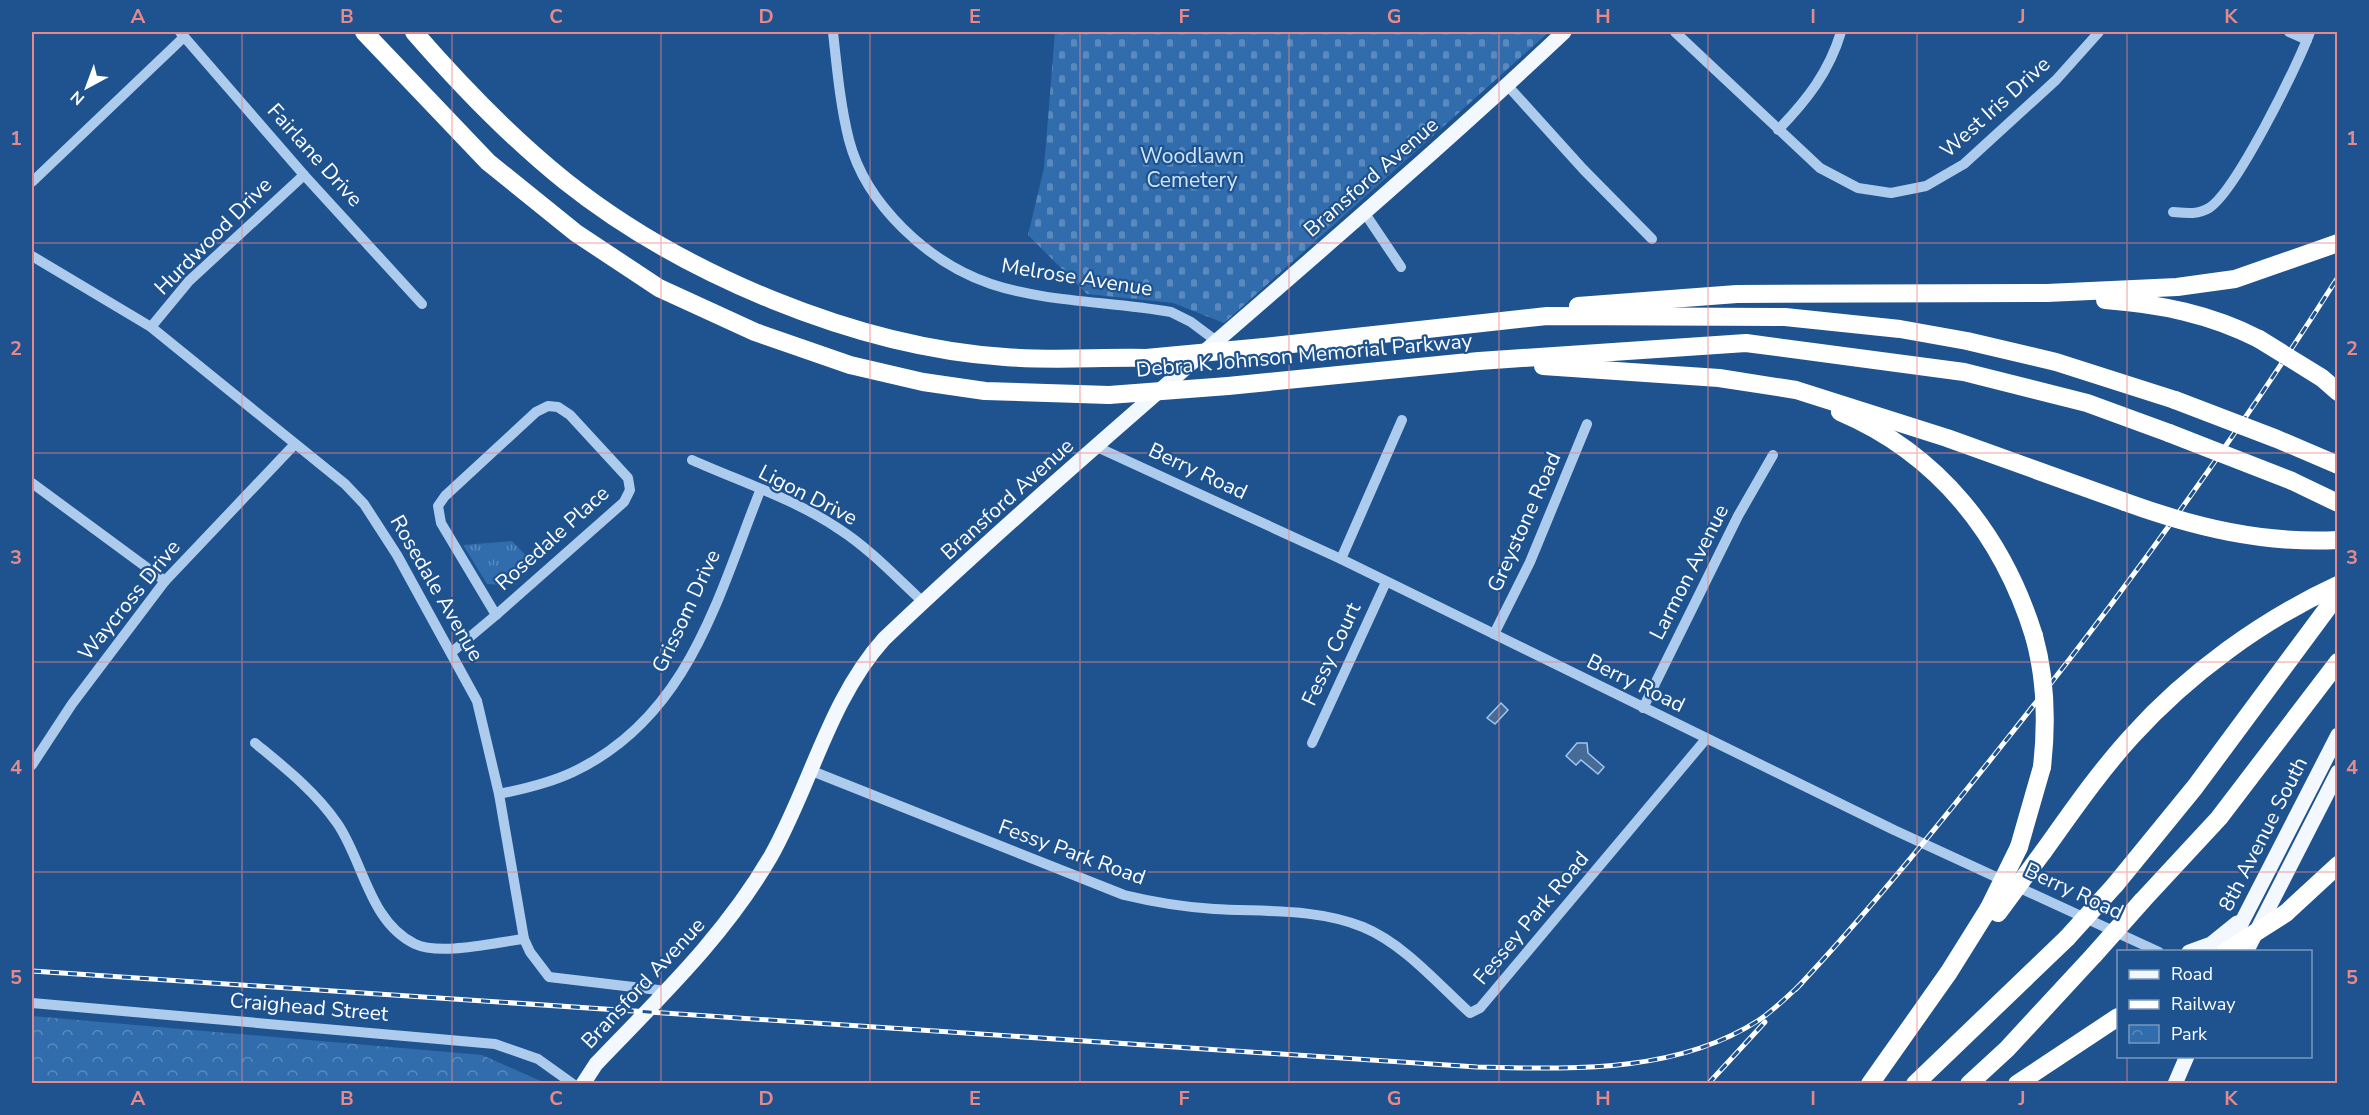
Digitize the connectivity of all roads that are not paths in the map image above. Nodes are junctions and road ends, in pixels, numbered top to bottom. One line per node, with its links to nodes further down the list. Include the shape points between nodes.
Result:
1 (364, 32): 26 (highway, Debra K Johnson Memorial Parkway, bridge, via 488,162 576,233 659,288 755,332 850,365 985,391 1109,395)
2 (414, 32): 23 (highway, Debra K Johnson Memorial Parkway, bridge, via 471,97 565,181 628,225 720,277 863,331 932,347 1005,357 1146,358)
3 (833, 32): 25 (street, Melrose Avenue, via 853,149 868,184 886,209 923,245 991,284 1171,312)
4 (1564, 32): 11 (main road, Bransford Avenue)
5 (1675, 32): 12 (street, West Iris Drive)
6 (1841, 32): 12 (street, via 1820,81)
7 (2099, 32): 12 (street, West Iris Drive, via 2056,80 1971,158 1919,189 1883,193 1849,185 1821,168)
8 (2289, 32): 10 (street)
9 (182, 34): 13 (street, Fairlane Drive); 14 (street)
10 (2309, 36): 16 (street, via 2278,101 2219,200 2200,212)
11 (1507, 85): 15 (main road, Bransford Avenue); 17 (street)
12 (1778, 130)
13 (304, 175): 22 (street, Fairlane Drive); 24 (street, Hurdwood Drive, via 189,281)
14 (32, 182)
15 (1364, 212): 20 (street); 25 (main road, Bransford Avenue)
16 (2173, 212)
17 (1652, 239)
18 (2337, 243): 21 (highway, via 2235,279 2198,285)
19 (32, 256): 24 (street, Rosedale Avenue)
20 (1401, 267)
21 (2047, 293): 23 (highway, via 1685,296 1579,306); 28 (highway, bridge, via 2160,305 2210,318 2259,339 2322,378)
22 (422, 304)
23 (1547, 316): 35 (highway, Debra K Johnson Memorial Parkway, bridge, via 1767,316 1900,329 2036,357 2175,400)
24 (151, 327): 31 (street, Rosedale Avenue)
25 (1215, 340): 32 (main road, Bransford Avenue)
26 (1479, 361): 27 (highway, via 1719,378); 38 (highway, Debra K Johnson Memorial Parkway, bridge, via 1746,343 1964,372 2087,403 2292,481)
27 (1768, 387): 39 (highway, bridge, via 1789,388 1858,407 2176,520 2229,533); 61 (highway, bridge, via 1864,423 1903,446 1941,478 1972,512 2003,558 2019,592 2034,636 2044,694 2042,767 2019,847)
28 (2337, 392)
29 (1402, 420): 40 (street)
30 (1587, 424): 47 (street, Greystone Road, via 1541,536)
31 (295, 444): 41 (street, Waycross Drive); 48 (street, Rosedale Avenue, via 364,504)
32 (1097, 447): 40 (street, Berry Road); 45 (main road, Bransford Avenue)
33 (1773, 455): 50 (street, Larmon Avenue, via 1730,532)
34 (692, 460): 37 (street, Ligon Drive)
35 (2337, 465)
36 (32, 483): 41 (street)
37 (760, 491): 45 (street, Ligon Drive, via 843,532); 58 (street, Grissom Drive, via 687,665 648,720 612,750 571,773)
38 (2337, 503)
39 (2337, 540)
40 (1341, 559): 42 (street, Berry Road)
41 (165, 581): 55 (street, Waycross Drive)
42 (1386, 582): 47 (street, Berry Road); 54 (street, Fessy Court)
43 (2337, 585): 61 (highway, bridge, via 2247,637 2177,690 2095,780 2043,852)
44 (2337, 594): 78 (highway, bridge, via 2195,787 2115,885 2067,938)
45 (923, 602): 56 (main road, Bransford Avenue, via 884,639 855,675)
46 (496, 615): 46 (street, Rosedale Place, via 624,502 630,490 628,478 570,415 556,406 536,412 445,495 438,506 441,523); 48 (street, Rosedale Place)
47 (1494, 634): 50 (street, Berry Road)
48 (452, 652): 58 (street, Rosedale Avenue, via 481,710)
49 (2337, 662): 79 (highway, bridge, via 2219,818 2007,1049)
50 (1643, 708): 52 (street, Berry Road)
51 (2337, 735): 63 (main road, 8th Avenue South)
52 (1706, 739): 64 (street, Fessey Park Road, via 1480,1008 1470,1013 1396,949); 66 (street, Berry Road)
53 (255, 743): 65 (street, via 301,781 337,824 390,925 416,944 444,949)
54 (1312, 743)
55 (33, 759)
56 (812, 771): 64 (street, Fessy Park Road, via 1124,895 1203,908 1322,914); 71 (main road, Bransford Avenue, via 796,809 746,896 705,951)
57 (2337, 772): 70 (main road, 8th Avenue South)
58 (499, 794): 65 (street, Rosedale Avenue)
59 (2337, 865): 62 (highway)
60 (2337, 884): 62 (highway)
61 (1994, 910): 77 (highway)
62 (2286, 914): 69 (highway, bridge)
63 (2244, 917): 67 (main road, via 2211,944); 68 (main road, 8th Avenue South)
64 (1364, 928)
65 (524, 939): 71 (street, Rosedale Avenue, via 549,977)
66 (2157, 950)
67 (2192, 950)
68 (2227, 950)
69 (2228, 950)
70 (2247, 950)
71 (667, 991): 76 (main road, Bransford Avenue, via 596,1064)
72 (32, 1003): 75 (street, Craighead Street, via 495,1044 538,1059)
73 (2117, 1018): 80 (highway)
74 (2186, 1058): 81 (main road)
75 (573, 1083)
76 (583, 1083)
77 (1870, 1083)
78 (1914, 1083)
79 (1969, 1083)
80 (2017, 1083)
81 (2175, 1083)

